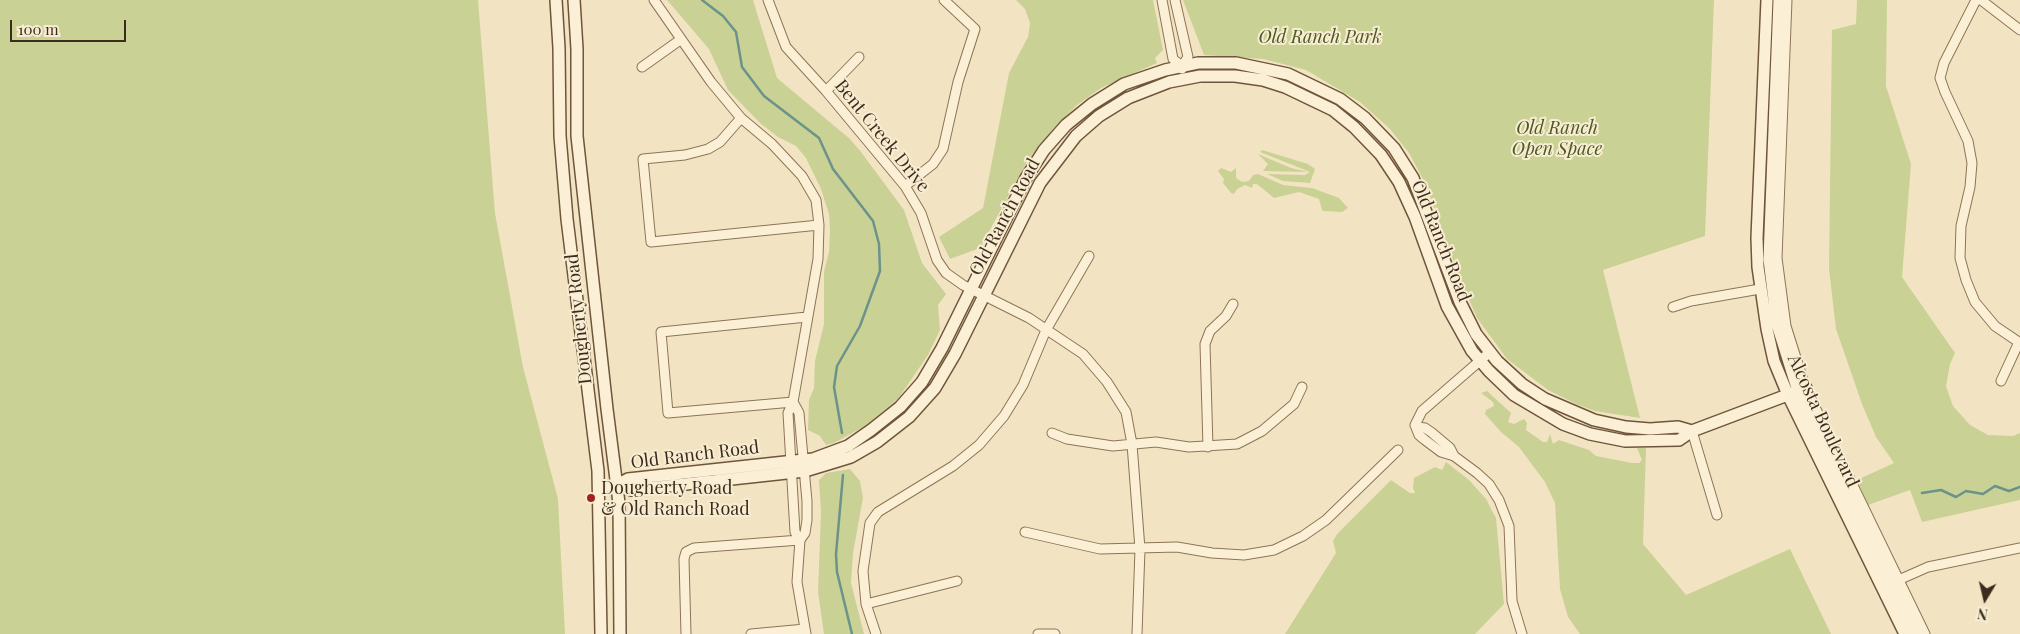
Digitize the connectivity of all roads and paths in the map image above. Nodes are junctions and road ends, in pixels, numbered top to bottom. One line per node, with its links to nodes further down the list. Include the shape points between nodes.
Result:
1 (556, 0): 46 (street, Dougherty Road, via 560,48 560,136 567,219)
2 (574, 0): 45 (street, Dougherty Road, via 577,136)
3 (654, 0): 14 (street)
4 (768, 0): 19 (street, Bent Creek Drive, via 786,47)
5 (944, 0): 21 (street, via 975,29 958,82 943,149 933,164)
6 (1162, 0): 16 (street, via 1173,59)
7 (1175, 0): 16 (street, via 1188,57)
8 (1767, 0): 25 (street, Alcosta Boulevard, via 1757,238)
9 (1779, 0): 36 (street, Alcosta Boulevard, via 1768,259 1777,324)
10 (1787, 0): 36 (street, Alcosta Boulevard, via 1777,258)
11 (1976, 0): 31 (street, via 1944,63 1940,78 1968,141 1972,163 1961,226 1960,258 1975,302 1995,326)
12 (1981, 0): 13 (street)
13 (2020, 30)
14 (680, 40): 17 (street); 20 (street)
15 (859, 57): 19 (street)
16 (1182, 66): 18 (street); 24 (street, Old Ranch Road, via 1124,84 1066,125 1026,178); 32 (street, Old Ranch Road, via 1236,63 1274,70 1307,81 1340,98 1365,118 1394,148 1413,178 1460,302 1476,334)
17 (642, 67)
18 (1184, 79): 26 (street, Old Ranch Road, via 1128,98 1099,116 1076,136 1040,183); 33 (street, Old Ranch Road, via 1226,76 1263,80 1301,93 1333,110 1354,127 1381,155 1399,182 1447,306)
19 (826, 90): 21 (street, Bent Creek Drive)
20 (741, 118): 22 (street, via 772,144 802,176 816,200); 22 (street, via 720,142 708,149 643,159 651,242)
21 (905, 186): 24 (street, Bent Creek Drive, via 921,213 946,273)
22 (819, 225): 29 (street, via 818,259)
23 (1089, 256): 30 (street)
24 (972, 289): 26 (street, Bent Creek Drive); 43 (street, Old Ranch Road, via 922,382 900,407 848,446 813,459)
25 (1760, 289): 28 (street); 36 (street, Alcosta Boulevard, via 1774,362)
26 (984, 294): 30 (street, Bent Creek Drive); 43 (street, Old Ranch Road, via 935,388 910,417 851,457)
27 (1233, 304): 41 (street, via 1210,332 1205,344)
28 (1673, 307)
29 (807, 316): 37 (street); 37 (street, via 662,332 668,413)
30 (1046, 330): 40 (street, Bent Creek Drive, via 1083,354 1107,382 1126,412); 54 (street, via 1023,385 1004,416 979,445 953,466 878,512 870,523 863,570)
31 (2019, 343): 34 (street)
32 (1490, 352): 33 (street); 38 (street, Old Ranch Road, via 1522,384 1568,410 1626,427)
33 (1480, 360): 38 (street, Old Ranch Road, via 1501,384 1538,411 1590,434 1649,442 1680,440); 64 (street, via 1422,411 1415,423 1419,435 1425,440 1441,452 1454,456 1489,484 1506,514 1512,601)
34 (2000, 381)
35 (1302, 387): 41 (street, via 1294,404 1262,430 1237,444)
36 (1797, 391): 38 (street, Old Ranch Road); 53 (street, Alcosta Boulevard); 53 (street, Alcosta Boulevard)
37 (793, 402): 43 (street, via 799,413); 44 (street, via 788,413)
38 (1692, 430): 47 (street)
39 (1052, 433): 40 (street, via 1068,439 1113,446)
40 (1132, 444): 41 (street, via 1156,442); 51 (street, Bent Creek Drive)
41 (1208, 446)
42 (1398, 450): 51 (street, via 1326,520 1274,550 1244,555 1177,547)
43 (804, 466): 44 (street, Old Ranch Road); 49 (street, via 807,520)
44 (791, 468): 45 (street, Old Ranch Road, via 631,490); 49 (street, via 795,532)
45 (617, 485): 46 (street, Old Ranch Road); 57 (street, Dougherty Road)
46 (599, 487): 56 (street, Dougherty Road)
47 (1717, 515)
48 (1025, 532): 51 (street, via 1100,548)
49 (800, 540): 55 (street, via 797,582); 58 (street, via 694,548 686,552)
50 (2020, 548): 53 (street, via 1928,567)
51 (1140, 549): 63 (street, Bent Creek Drive)
52 (957, 581): 54 (street)
53 (1891, 584): 65 (street, Alcosta Boulevard); 66 (street, Alcosta Boulevard); 67 (street, Alcosta Boulevard)
54 (866, 604): 60 (street)
55 (805, 632): 59 (street)
56 (602, 634)
57 (620, 634)
58 (686, 634)
59 (751, 634)
60 (876, 634)
61 (1038, 634): 62 (street)
62 (1055, 634)
63 (1137, 634)
64 (1522, 634)
65 (1905, 634)
66 (1915, 634)
67 (1925, 634)

